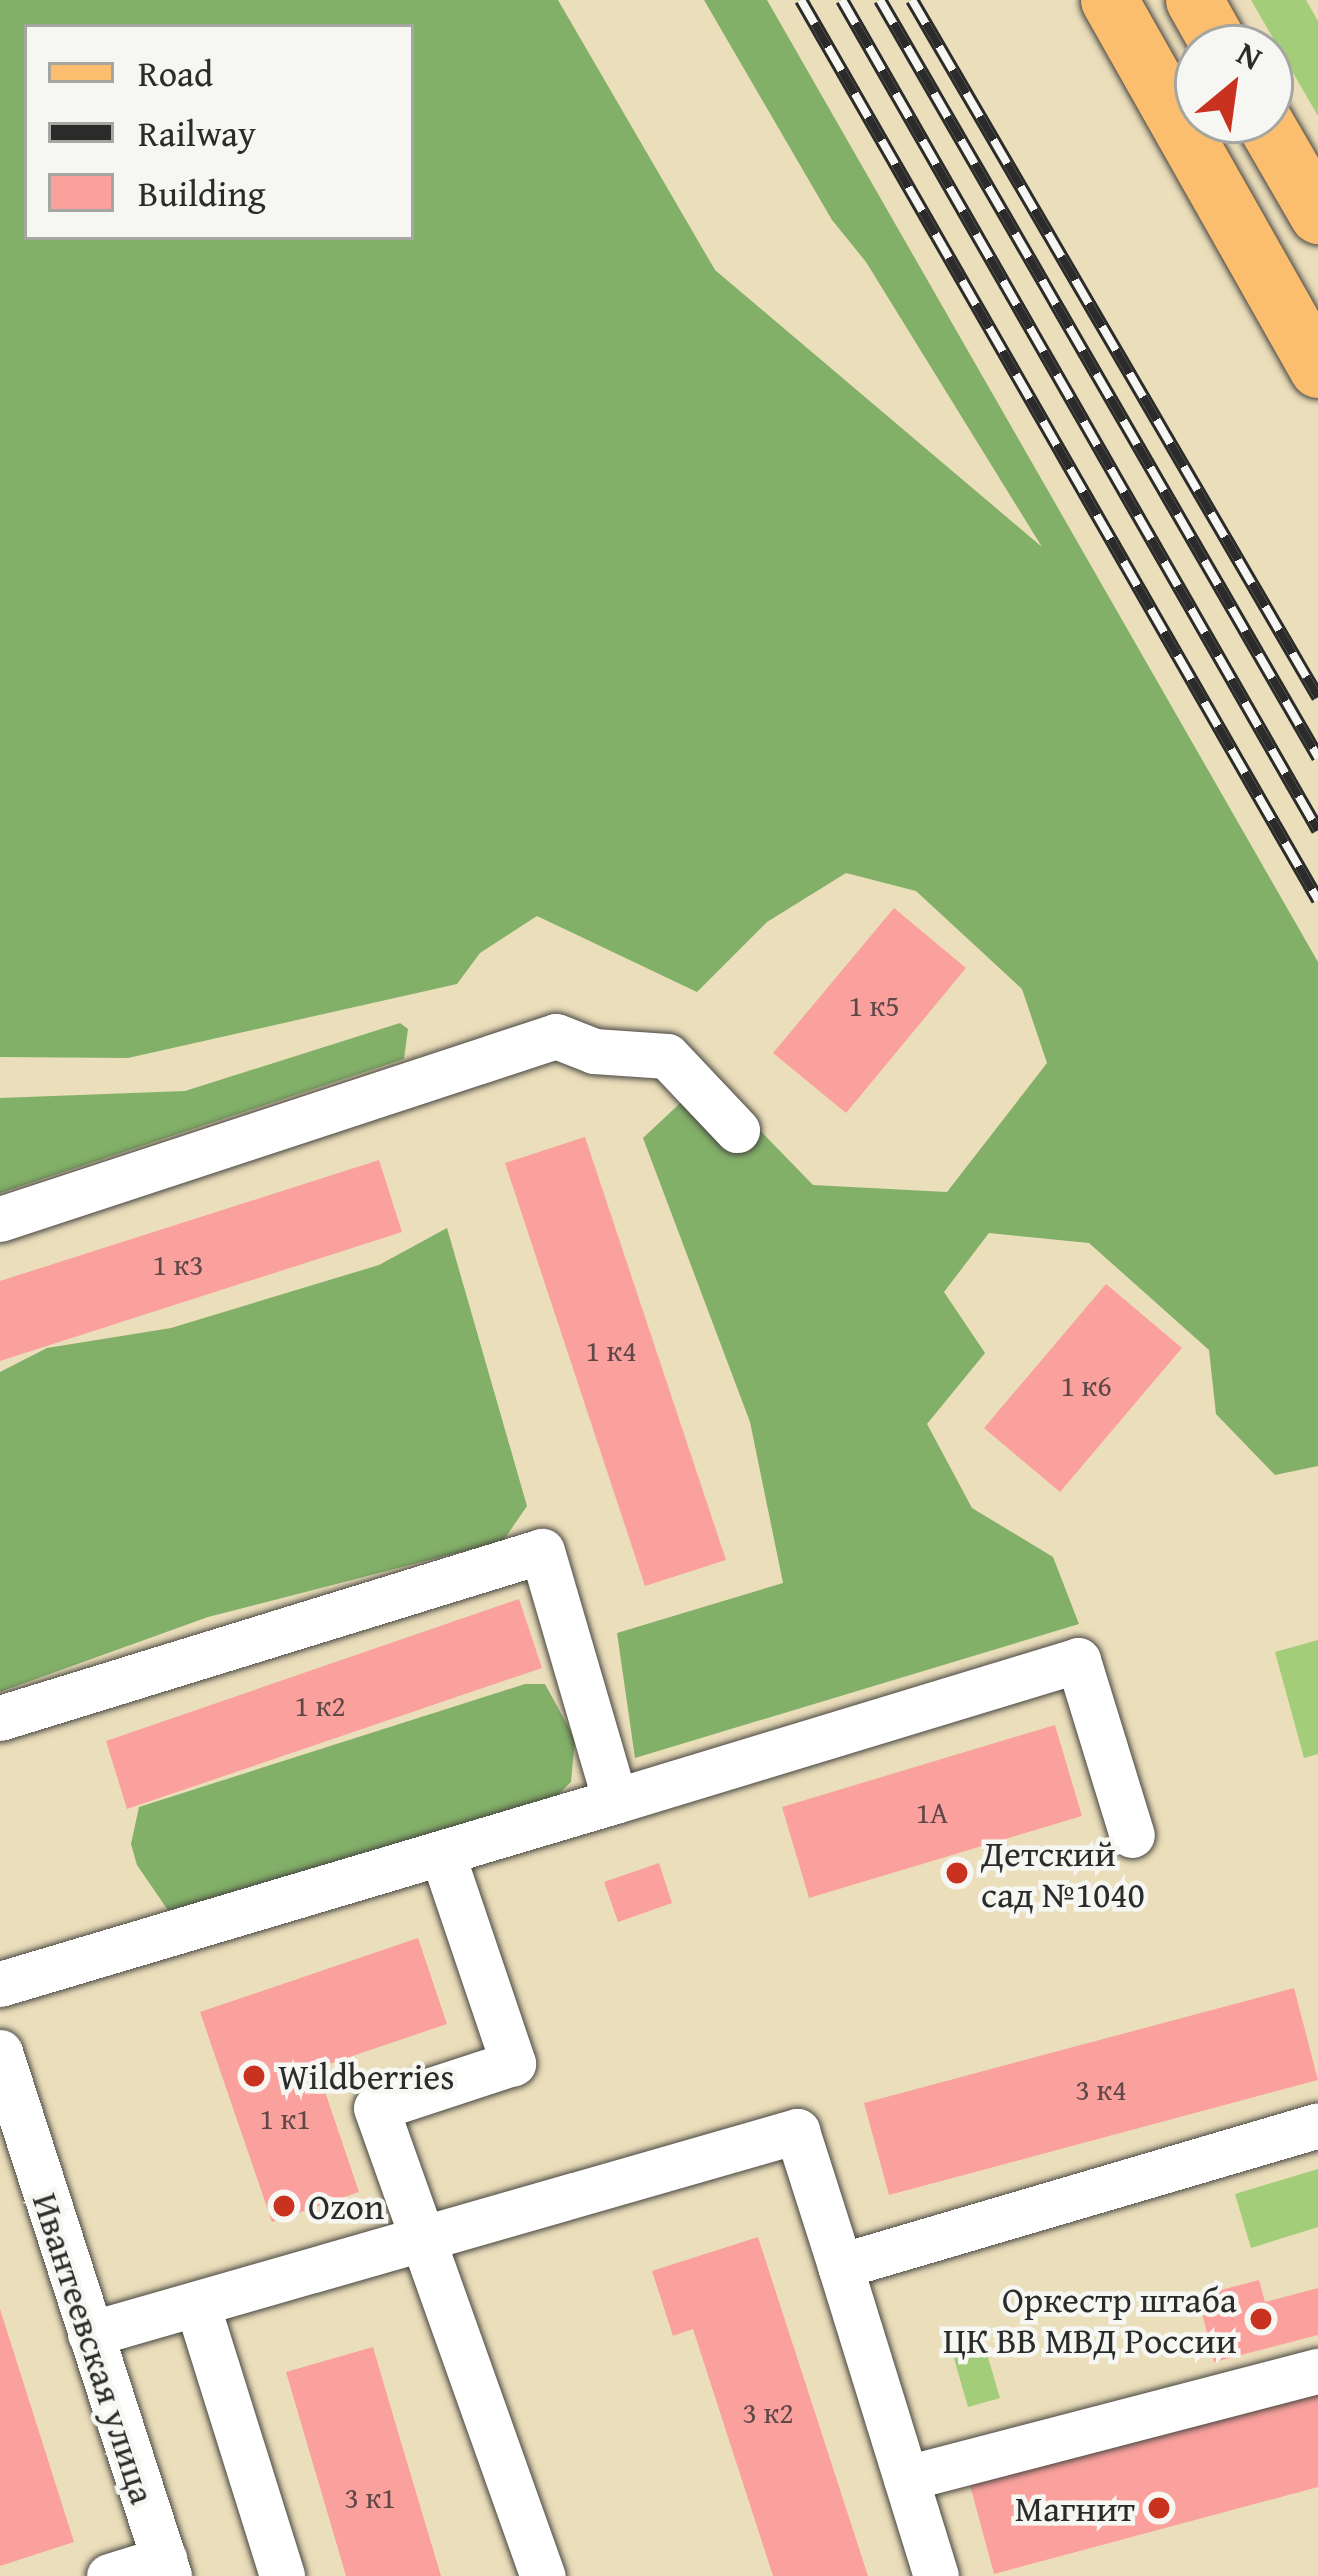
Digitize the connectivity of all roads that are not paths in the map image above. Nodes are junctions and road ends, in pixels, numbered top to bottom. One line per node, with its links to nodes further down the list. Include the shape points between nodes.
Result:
1 (1109, 0): 4 (main road)
2 (1277, 144): 3 (main road)
3 (1318, 215)
4 (1318, 369)
5 (737, 1130): 6 (street, via 667,1056 594,1051 556,1036)
6 (0, 1220)
7 (0, 1718): 8 (street, via 542,1551)
8 (615, 1801): 9 (street, via 1078,1660); 10 (street)
9 (1132, 1835)
10 (442, 1856): 11 (street); 14 (street, via 513,2063 376,2108)
11 (0, 1984)
12 (0, 2052): 17 (street, Ивантеевская улица)
13 (1318, 2125): 15 (street)
14 (426, 2241): 15 (street, via 796,2131); 16 (street); 23 (street)
15 (839, 2266): 19 (street)
16 (197, 2304): 17 (street); 22 (street)
17 (90, 2334): 20 (street, Ивантеевская улица)
18 (1318, 2372): 19 (street)
19 (906, 2478): 24 (street)
20 (166, 2568): 21 (street)
21 (110, 2576)
22 (282, 2576)
23 (543, 2576)
24 (936, 2576)

